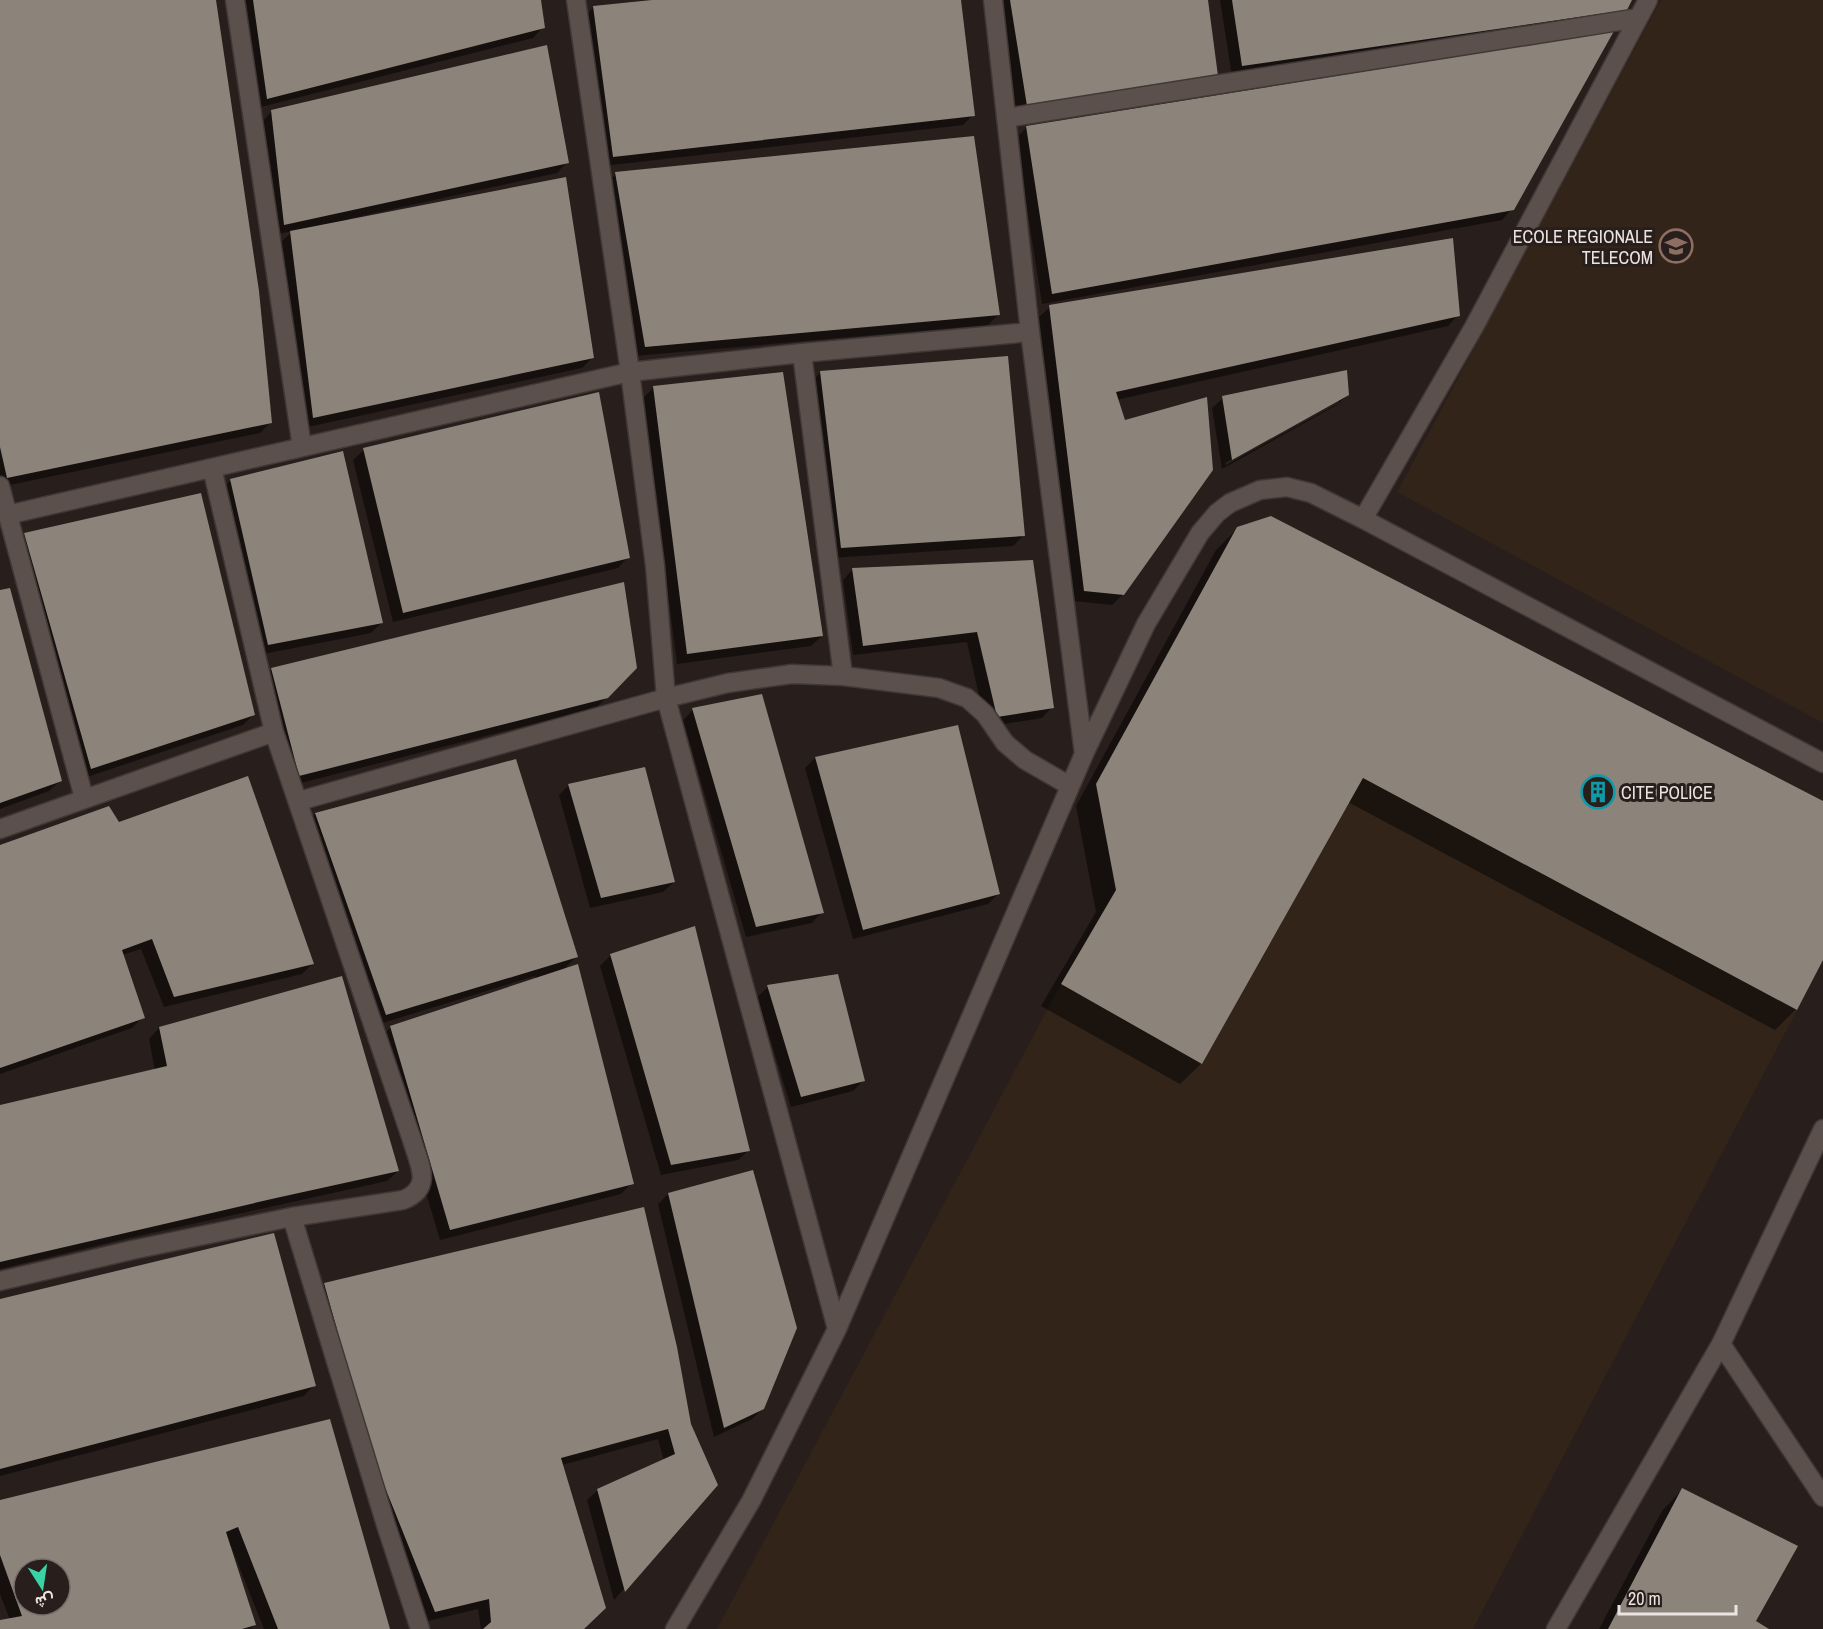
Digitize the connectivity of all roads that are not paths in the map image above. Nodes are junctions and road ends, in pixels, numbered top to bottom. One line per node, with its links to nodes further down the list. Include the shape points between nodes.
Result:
1 (235, 0): 10 (street)
2 (576, 0): 9 (street)
3 (993, 0): 6 (street)
4 (1648, 0): 5 (street)
5 (1638, 18): 6 (street); 14 (street, via 1474,327)
6 (1006, 118): 7 (street)
7 (1030, 332): 8 (street); 18 (street)
8 (802, 353): 9 (street); 15 (street)
9 (630, 372): 10 (street); 16 (street, via 655,567)
10 (302, 447): 11 (street)
11 (213, 468): 13 (street); 17 (street)
12 (0, 486): 13 (street)
13 (7, 515): 21 (street)
14 (1363, 519): 18 (street, via 1311,493 1287,487 1260,490 1216,513 1146,624); 19 (street)
15 (843, 676): 16 (street, via 792,674 728,683); 20 (street, via 939,688 967,698 985,714 1005,743)
16 (666, 698): 22 (street); 27 (street)
17 (274, 732): 21 (street); 22 (street)
18 (1084, 754): 20 (street)
19 (1823, 763)
20 (1070, 786): 27 (street)
21 (84, 798): 23 (street)
22 (298, 801): 25 (street, via 423,1175 417,1192 403,1200)
23 (0, 829)
24 (1823, 1129): 28 (street)
25 (292, 1217): 26 (street); 30 (street)
26 (0, 1281)
27 (837, 1329): 31 (street, via 751,1501)
28 (1721, 1344): 29 (street); 32 (street)
29 (1823, 1497)
30 (420, 1629)
31 (675, 1629)
32 (1556, 1629)

